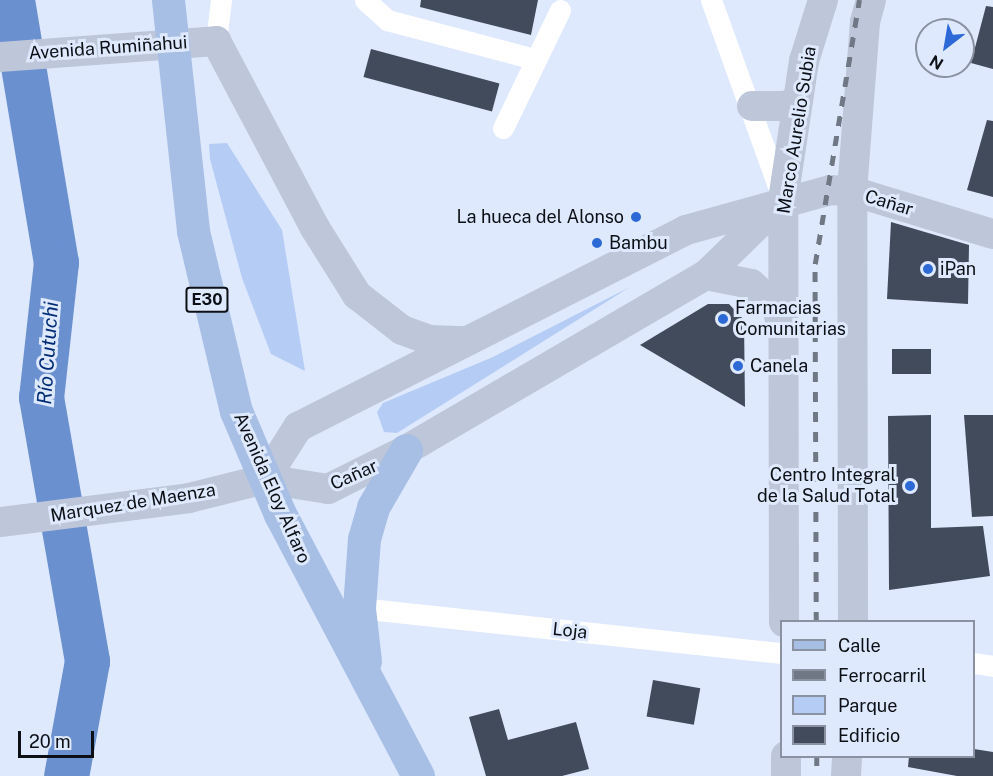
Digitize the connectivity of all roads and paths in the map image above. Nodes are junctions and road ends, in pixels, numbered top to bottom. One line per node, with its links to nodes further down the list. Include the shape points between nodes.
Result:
1 (168, 0): 21 (main road, Avenida Eloy Alfaro / E30, via 193,231 236,411)
2 (221, 0): 8 (street)
3 (364, 0): 10 (street, via 387,20)
4 (711, 0): 12 (street)
5 (823, 0): 11 (main road, Marco Aurelio Subia)
6 (871, 0): 14 (main road, via 865,22)
7 (561, 10): 10 (street)
8 (216, 41): 9 (main road, Avenida Rumiñahui); 19 (main road, via 315,228 357,295 402,330 429,340)
9 (2, 56)
10 (535, 59): 13 (street)
11 (798, 99): 12 (main road, via 787,106); 15 (main road, Marco Aurelio Subia)
12 (752, 106): 15 (street)
13 (503, 128)
14 (852, 191): 15 (main road, Cañar, via 830,190); 16 (main road, Cañar); 25 (main road)
15 (783, 200): 17 (main road, Cañar); 18 (main road, Marco Aurelio Subia); 19 (main road, Cañar, via 686,230)
16 (993, 234)
17 (706, 274): 18 (main road, via 751,284 777,307); 20 (main road, Cañar)
18 (782, 329): 24 (main road, Marco Aurelio Subia)
19 (466, 341): 21 (main road, Cañar, via 298,427)
20 (406, 450): 21 (main road, Cañar, via 328,489); 23 (main road, via 373,507 364,539)
21 (264, 479): 22 (main road, Marquez de Maenza, via 189,498); 29 (main road, Avenida Eloy Alfaro / E30)
22 (0, 522)
23 (359, 608): 26 (street, Loja); 29 (main road)
24 (784, 620)
25 (853, 620)
26 (780, 653)
27 (975, 663): 28 (street)
28 (993, 666)
29 (368, 683): 32 (main road, Avenida Eloy Alfaro / E30)
30 (786, 758): 33 (main road)
31 (847, 758): 34 (main road)
32 (418, 776)
33 (786, 776)
34 (846, 776)

